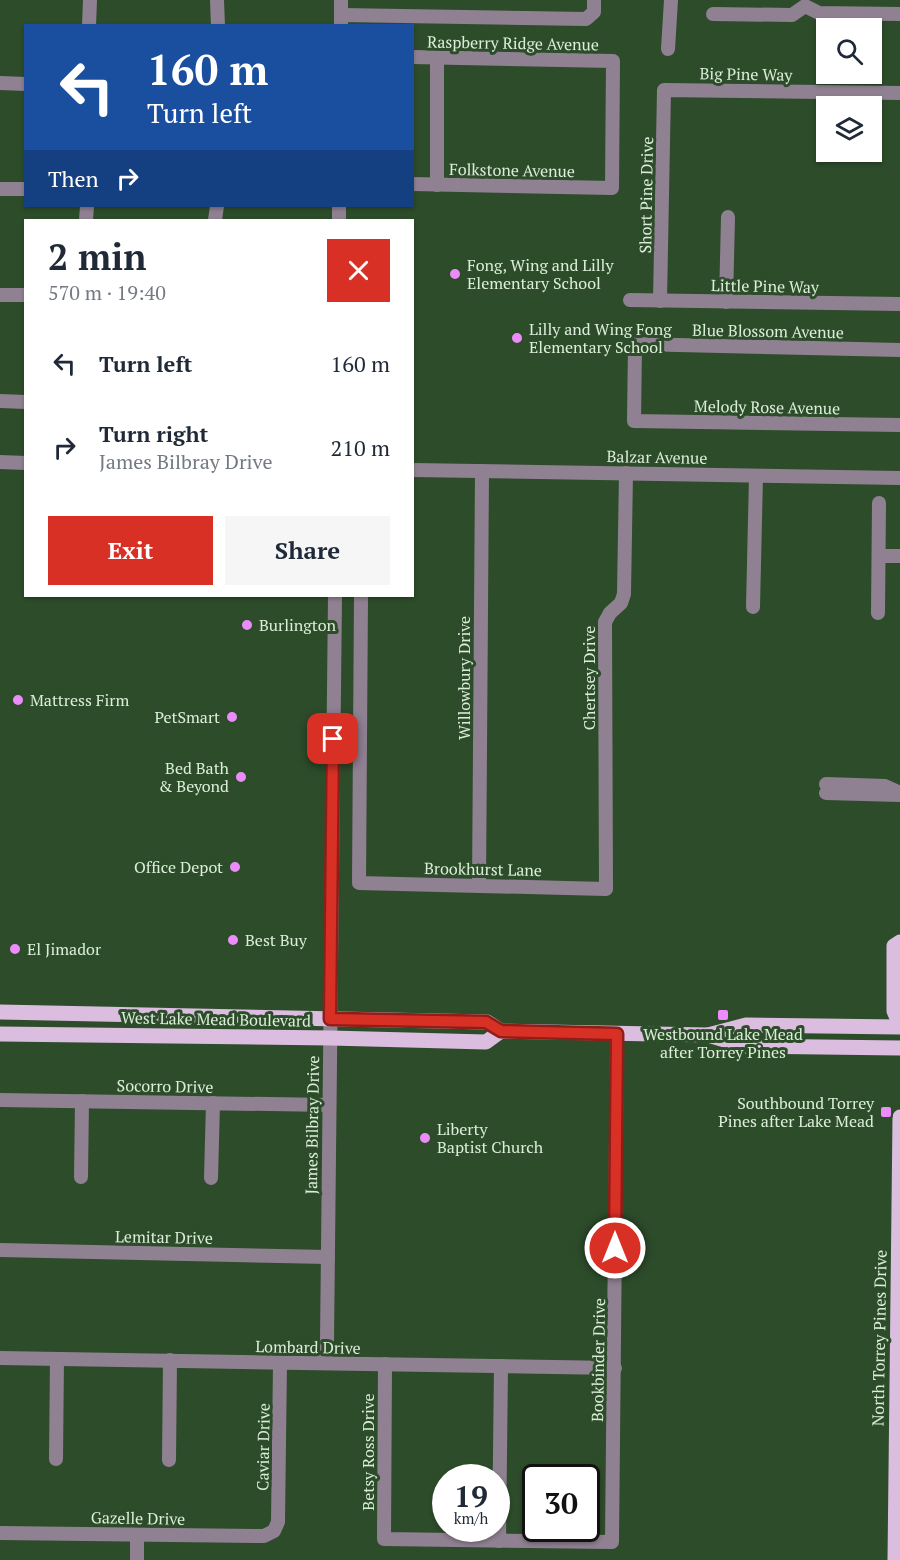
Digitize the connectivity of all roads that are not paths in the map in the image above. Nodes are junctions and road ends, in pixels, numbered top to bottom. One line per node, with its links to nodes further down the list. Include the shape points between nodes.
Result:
1 (90, 0): 10 (street)
2 (217, 0): 11 (street)
3 (341, 0): 9 (street)
4 (594, 0): 9 (street, via 594,12 586,19)
5 (671, 0): 12 (street)
6 (803, 3): 7 (street, via 792,15); 8 (street, via 819,13)
7 (713, 14)
8 (900, 14)
9 (341, 20)
10 (89, 24)
11 (218, 24)
12 (668, 49)
13 (414, 57): 14 (street, Raspberry Ridge Avenue)
14 (437, 57): 20 (street); 21 (street, Raspberry Ridge Avenue, via 613,61)
15 (0, 83): 16 (street)
16 (24, 84)
17 (664, 90): 18 (street, Big Pine Way); 28 (street, Short Pine Drive)
18 (900, 93)
19 (414, 184): 20 (street, Folkstone Avenue)
20 (437, 185): 21 (street, Folkstone Avenue)
21 (612, 188)
22 (0, 189): 23 (street)
23 (24, 189)
24 (728, 217): 29 (street)
25 (0, 295): 26 (street)
26 (24, 295)
27 (630, 300): 28 (street, Little Pine Way)
28 (660, 301): 29 (street, Little Pine Way)
29 (726, 302): 30 (street, Little Pine Way)
30 (900, 304)
31 (900, 350): 34 (street, Blue Blossom Avenue, via 635,344)
32 (0, 401): 33 (street)
33 (24, 402)
34 (634, 421): 35 (street, Melody Rose Avenue)
35 (900, 425)
36 (0, 462): 37 (street)
37 (24, 462)
38 (414, 470): 39 (street, Balzar Avenue)
39 (482, 471): 40 (street, Balzar Avenue); 52 (street, Willowbury Drive)
40 (626, 474): 41 (street, Balzar Avenue); 53 (street, Chertsey Drive, via 624,594 605,622)
41 (756, 476): 42 (street, Balzar Avenue); 48 (street)
42 (900, 478)
43 (879, 503): 44 (street)
44 (879, 556): 45 (street); 49 (street)
45 (900, 556)
46 (334, 597): 57 (street, James Bilbray Drive)
47 (361, 597): 52 (street, Brookhurst Lane, via 359,883)
48 (753, 608)
49 (878, 613)
50 (826, 789): 51 (street)
51 (900, 794)
52 (479, 886): 53 (street, Brookhurst Lane)
53 (606, 889)
54 (900, 942): 60 (main road, via 894,946 894,1011)
55 (0, 1012): 58 (main road, West Lake Mead Boulevard)
56 (181, 1015): 57 (main road, West Lake Mead Boulevard); 58 (main road, West Lake Mead Boulevard); 66 (main road)
57 (330, 1019): 61 (main road, West Lake Mead Boulevard, via 486,1022); 67 (street, James Bilbray Drive)
58 (46, 1020): 59 (main road); 65 (main road, via 112,1028)
59 (0, 1026)
60 (900, 1026): 64 (main road, West Lake Mead Boulevard, via 747,1025)
61 (501, 1031): 63 (main road, West Lake Mead Boulevard); 67 (main road, West Lake Mead Boulevard, via 486,1042)
62 (0, 1034): 65 (main road, West Lake Mead Boulevard)
63 (617, 1034): 64 (main road, West Lake Mead Boulevard); 86 (street, Bookbinder Drive)
64 (708, 1035): 68 (main road, West Lake Mead Boulevard, via 745,1046)
65 (128, 1036): 66 (main road, West Lake Mead Boulevard)
66 (165, 1036): 67 (main road, West Lake Mead Boulevard)
67 (330, 1038): 72 (street, James Bilbray Drive)
68 (900, 1048)
69 (0, 1100): 70 (street, Socorro Drive)
70 (82, 1101): 71 (street, Socorro Drive); 74 (street)
71 (213, 1103): 72 (street, Socorro Drive); 75 (street)
72 (329, 1105): 78 (street, James Bilbray Drive)
73 (900, 1117): 76 (main road, North Torrey Pines Drive)
74 (81, 1177)
75 (211, 1178)
76 (899, 1209): 87 (main road, North Torrey Pines Drive)
77 (0, 1250): 78 (street, Lemitar Drive)
78 (328, 1257): 83 (street, James Bilbray Drive, via 327,1341 323,1358)
79 (0, 1358): 80 (street, Lombard Drive)
80 (57, 1359): 81 (street, Lombard Drive); 88 (street)
81 (170, 1360): 82 (street, Lombard Drive); 89 (street)
82 (280, 1363): 83 (street, Lombard Drive); 91 (street, Caviar Drive, via 278,1522)
83 (316, 1363): 84 (street, Lombard Drive)
84 (385, 1364): 85 (street, Lombard Drive); 94 (street, Betsy Ross Drive, via 384,1539)
85 (501, 1366): 86 (street, Lombard Drive); 90 (street)
86 (615, 1368): 95 (street, Bookbinder Drive, via 612,1542)
87 (898, 1432): 97 (main road, North Torrey Pines Drive)
88 (56, 1459)
89 (169, 1460)
90 (500, 1464)
91 (274, 1531): 93 (street, Gazelle Drive, via 264,1536)
92 (0, 1533): 93 (street, Gazelle Drive)
93 (137, 1535): 96 (street)
94 (432, 1540)
95 (510, 1541)
96 (136, 1560)
97 (895, 1560)

